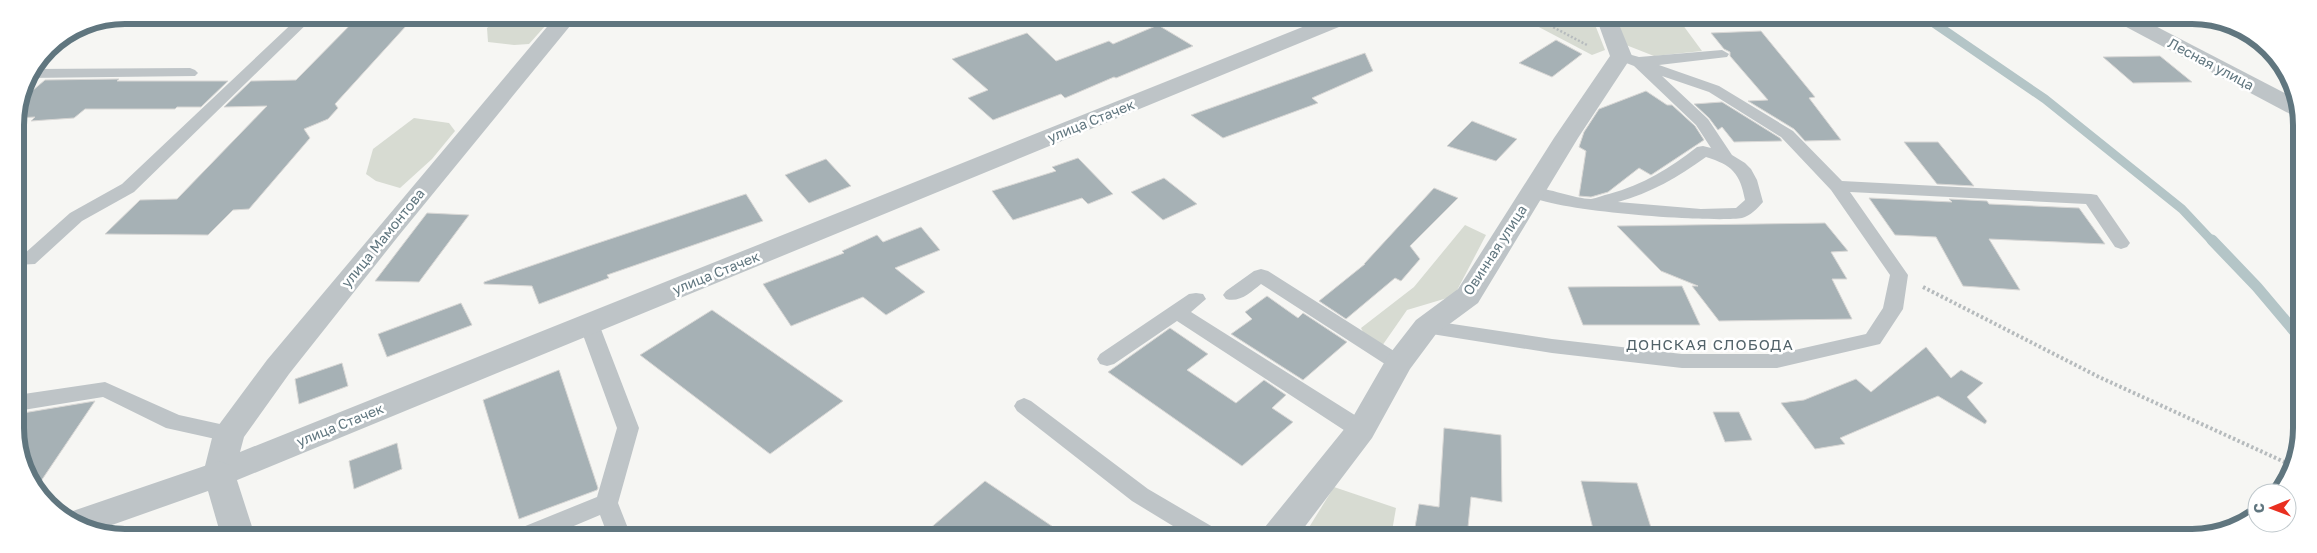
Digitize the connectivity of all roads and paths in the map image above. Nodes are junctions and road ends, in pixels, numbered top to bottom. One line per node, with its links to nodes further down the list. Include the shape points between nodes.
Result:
1 (300, 24): 17 (lane, via 128,188 76,216 28,260)
2 (562, 24): 29 (street, улица Мамонтова, via 278,367)
3 (1329, 24): 22 (street, улица Стачек)
4 (1547, 24): 8 (path, via 1589,46)
5 (1610, 24): 8 (street)
6 (2135, 24): 11 (street, Лесная улица)
7 (1722, 54): 8 (lane)
8 (1630, 59): 12 (lane, via 1702,122); 13 (lane, via 1714,89 1787,134); 14 (street, Овинная улица)
9 (190, 73): 10 (lane)
10 (38, 74)
11 (2291, 105)
12 (1725, 157): 15 (lane, via 1703,151 1672,173 1636,192); 15 (lane, via 1741,168 1751,181 1754,202 1740,213 1700,214)
13 (1837, 186): 16 (lane, via 2091,199); 18 (lane)
14 (1533, 192): 15 (lane); 23 (street, Овинная улица, via 1468,296)
15 (1592, 204)
16 (2121, 243)
17 (24, 260)
18 (1900, 275): 23 (lane, via 1893,309 1873,339 1778,361 1682,361); 30 (path, via 2099,378)
19 (1233, 295): 25 (lane, via 1261,275)
20 (1196, 299): 21 (lane)
21 (1177, 312): 24 (lane); 28 (lane)
22 (589, 324): 31 (street, улица Стачек); 32 (lane, via 628,428)
23 (1426, 327): 25 (street, Овинная улица)
24 (1107, 359)
25 (1398, 363): 28 (street, Овинная улица)
26 (24, 402): 29 (lane, via 105,389 174,422)
27 (1024, 406): 37 (lane, via 1140,495)
28 (1361, 430): 38 (street, Овинная улица)
29 (229, 434): 31 (street, улица Мамонтова)
30 (2287, 463)
31 (219, 474): 33 (street, улица Стачек); 34 (street)
32 (607, 503): 35 (lane); 36 (lane)
33 (85, 521)
34 (236, 529)
35 (543, 529)
36 (616, 529)
37 (1197, 529)
38 (1283, 529)

